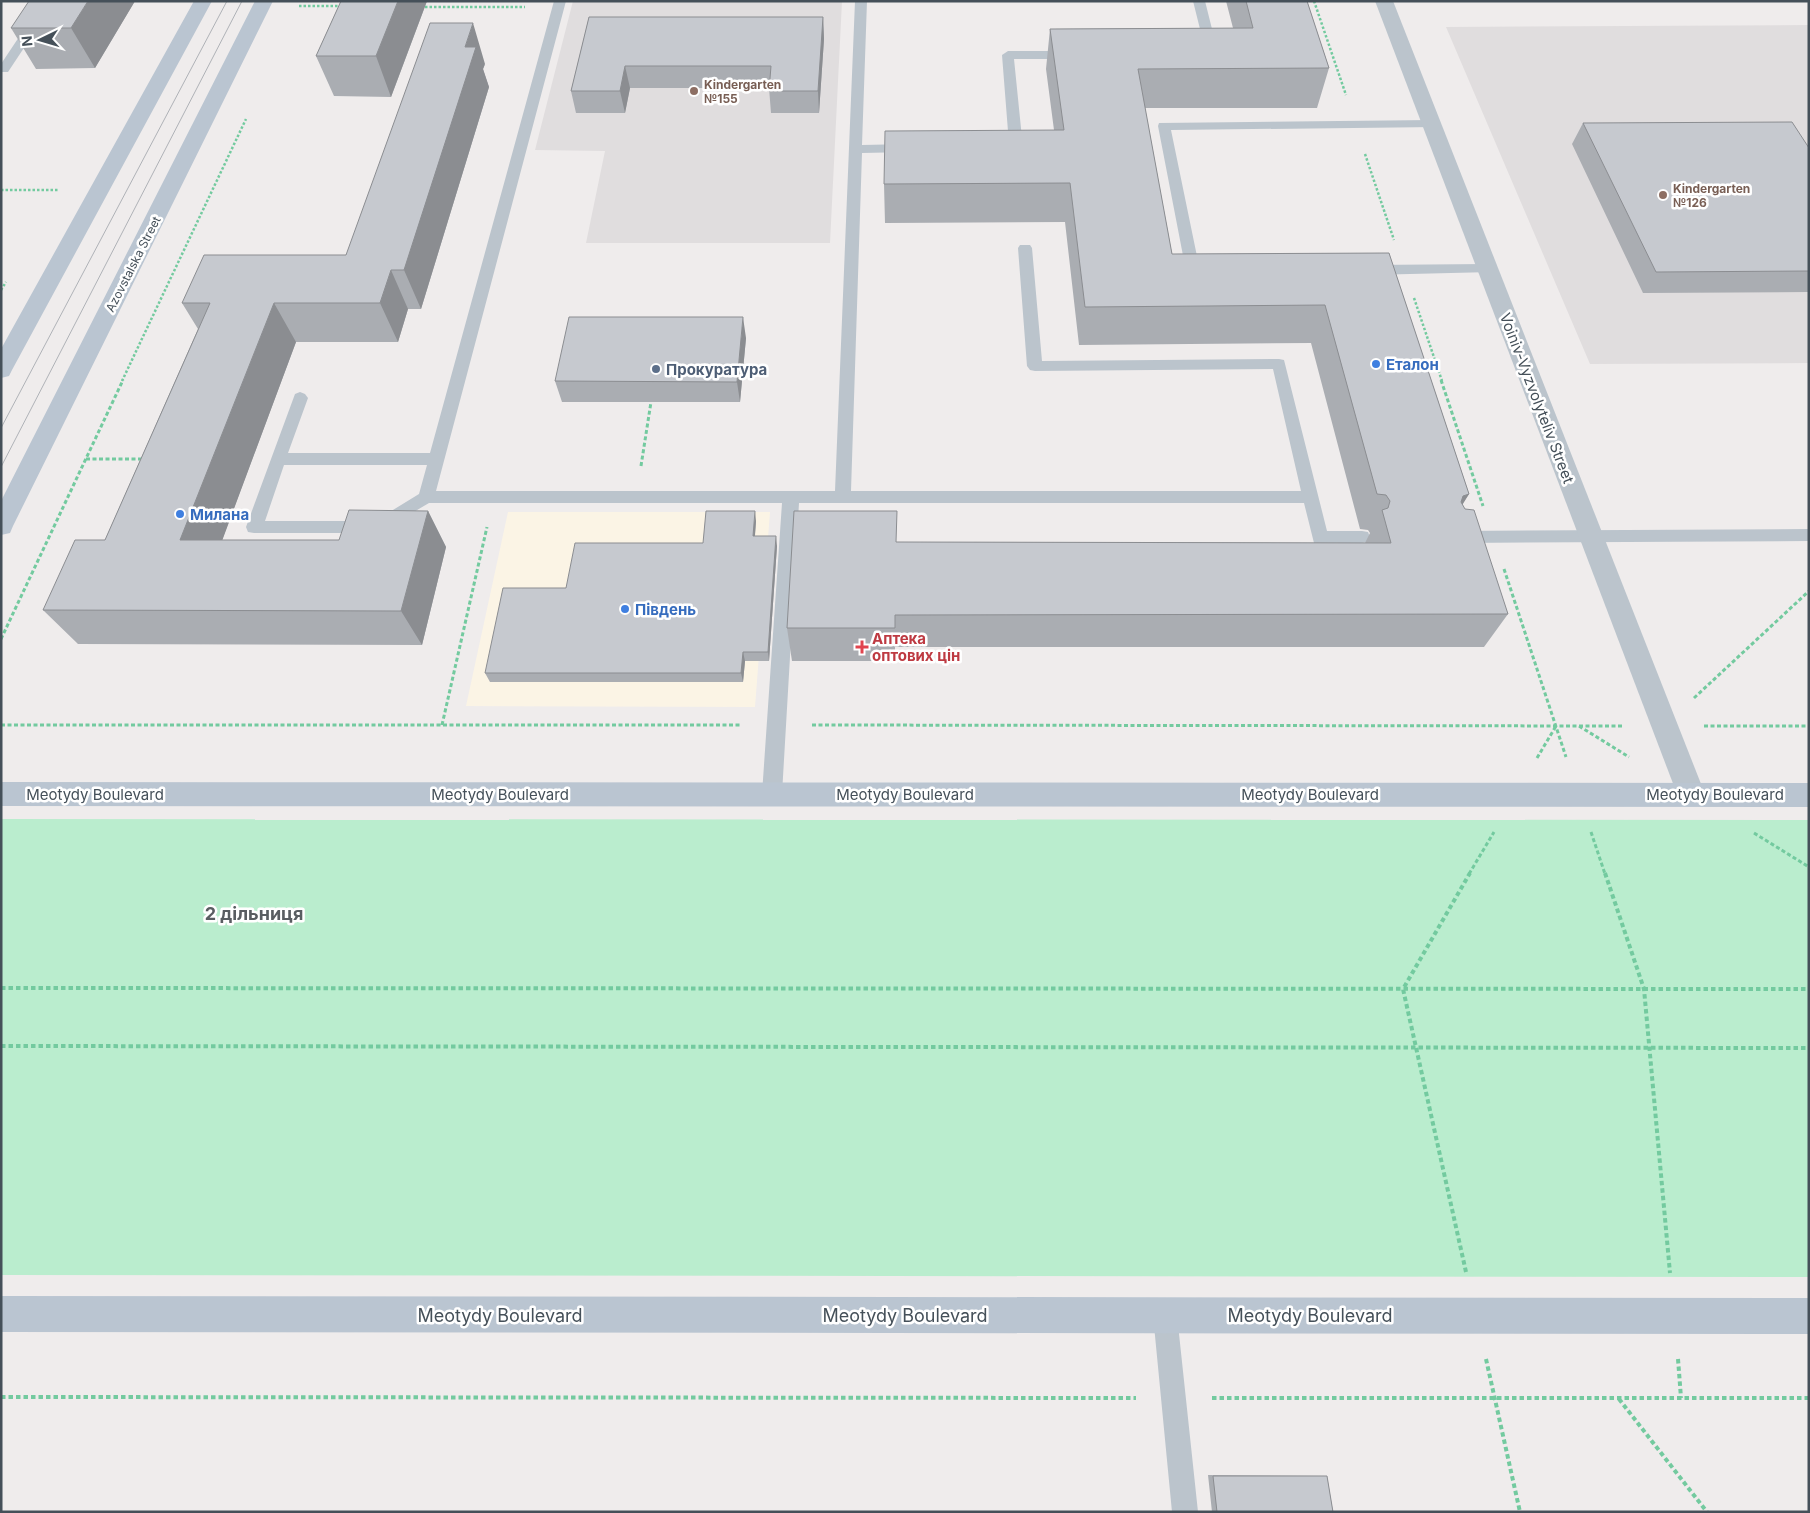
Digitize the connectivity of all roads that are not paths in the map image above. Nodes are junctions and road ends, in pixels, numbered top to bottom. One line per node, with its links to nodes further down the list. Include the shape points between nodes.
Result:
1 (49, 1): 10 (lane)
2 (203, 1): 20 (street)
3 (264, 1): 28 (street, Azovstalska Street)
4 (861, 1): 15 (lane)
5 (1199, 1): 8 (lane, via 1212,54)
6 (1384, 1): 11 (street, Voiniv-Vyzvolyteliv Street)
7 (559, 4): 23 (lane)
8 (1203, 54)
9 (1083, 55): 14 (lane, via 1008,55 1016,148)
10 (4, 69)
11 (1432, 124): 12 (lane); 18 (street, Voiniv-Vyzvolyteliv Street)
12 (1356, 125): 19 (lane, via 1164,126 1193,271)
13 (926, 148): 15 (lane)
14 (996, 148)
15 (856, 149): 26 (lane)
16 (1025, 248): 27 (lane, via 1035,366 1278,364)
17 (1356, 270): 18 (lane)
18 (1487, 270): 30 (street, Voiniv-Vyzvolyteliv Street)
19 (1212, 271)
20 (1, 370)
21 (300, 398): 22 (lane)
22 (278, 459): 23 (lane); 24 (lane, via 254,527 378,527)
23 (436, 459): 24 (lane)
24 (426, 497): 25 (lane)
25 (791, 497): 26 (lane); 34 (lane)
26 (843, 497): 27 (lane)
27 (1310, 498): 31 (lane, via 1320,538)
28 (1, 526)
29 (1809, 535): 30 (lane)
30 (1591, 536): 32 (lane); 35 (street, Voiniv-Vyzvolyteliv Street)
31 (1362, 537)
32 (1450, 537)
33 (1, 794): 34 (street, Meotydy Boulevard)
34 (772, 794): 35 (street, Meotydy Boulevard)
35 (1691, 794): 36 (street, Meotydy Boulevard)
36 (1809, 794)
37 (1, 1314): 38 (street, Meotydy Boulevard)
38 (1165, 1315): 39 (street, Meotydy Boulevard); 40 (lane)
39 (1809, 1316)
40 (1185, 1512)

